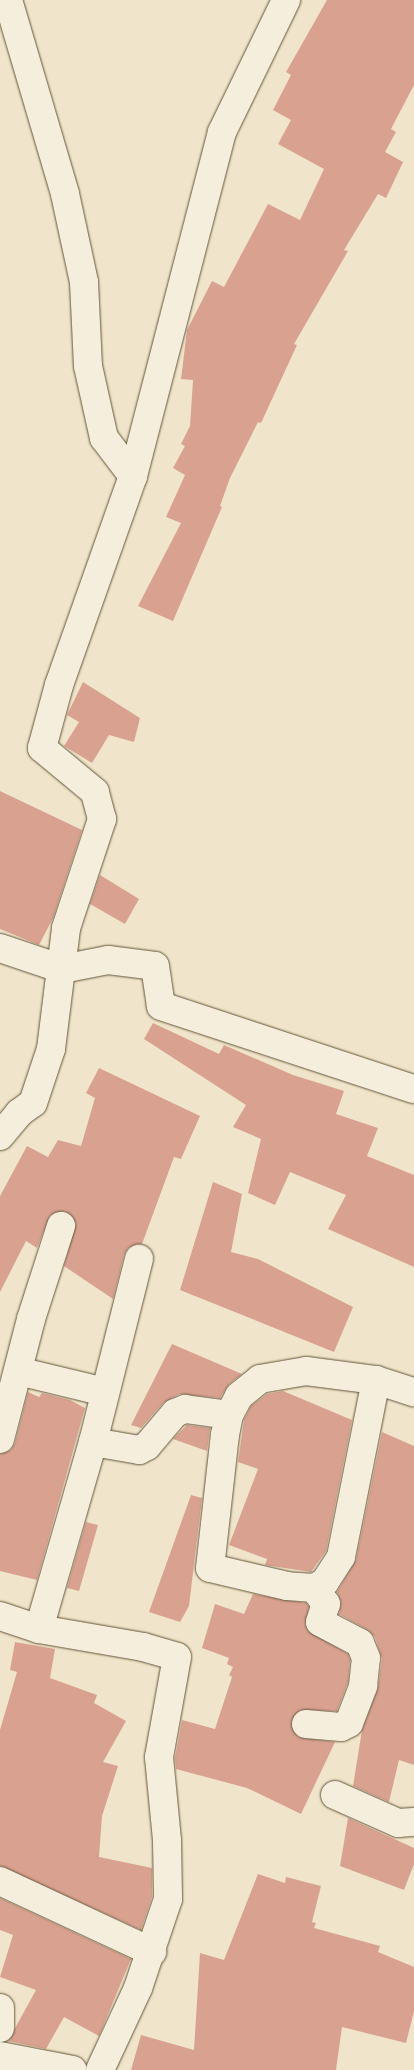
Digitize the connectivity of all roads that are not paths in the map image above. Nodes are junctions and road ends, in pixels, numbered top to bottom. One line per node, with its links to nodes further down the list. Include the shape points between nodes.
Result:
1 (8, 0): 3 (street, via 64,194 82,272 88,366 104,438)
2 (286, 0): 3 (street, via 222,132)
3 (133, 476): 5 (street, via 59,685 42,748 95,792 102,819 66,928)
4 (0, 948): 5 (street)
5 (62, 969): 6 (street, via 108,960 156,966 161,1006); 7 (street, via 51,1048 33,1103 19,1113)
6 (414, 1089)
7 (0, 1136)
8 (61, 1226): 10 (street)
9 (140, 1259): 12 (street)
10 (18, 1371): 12 (street); 15 (street)
11 (376, 1380): 13 (street); 14 (street, via 306,1371 260,1379 239,1396); 17 (street, via 341,1557 325,1582)
12 (105, 1392): 16 (street)
13 (414, 1392)
14 (229, 1414): 16 (street, via 185,1409 175,1413 147,1446 139,1450); 17 (street, via 210,1568 287,1586)
15 (0, 1439)
16 (93, 1442): 19 (street)
17 (314, 1588): 20 (street, via 326,1604 320,1622 360,1643 366,1658 363,1686 349,1723 341,1727)
18 (0, 1616): 19 (street)
19 (39, 1629): 24 (street, via 143,1647 177,1657 158,1757 167,1840 168,1899)
20 (306, 1724)
21 (335, 1795): 22 (street, via 398,1823)
22 (414, 1822)
23 (0, 1881): 24 (street)
24 (152, 1952): 29 (street)
25 (0, 2008): 26 (street)
26 (0, 2028)
27 (0, 2056): 28 (street)
28 (72, 2070)
29 (100, 2070)

